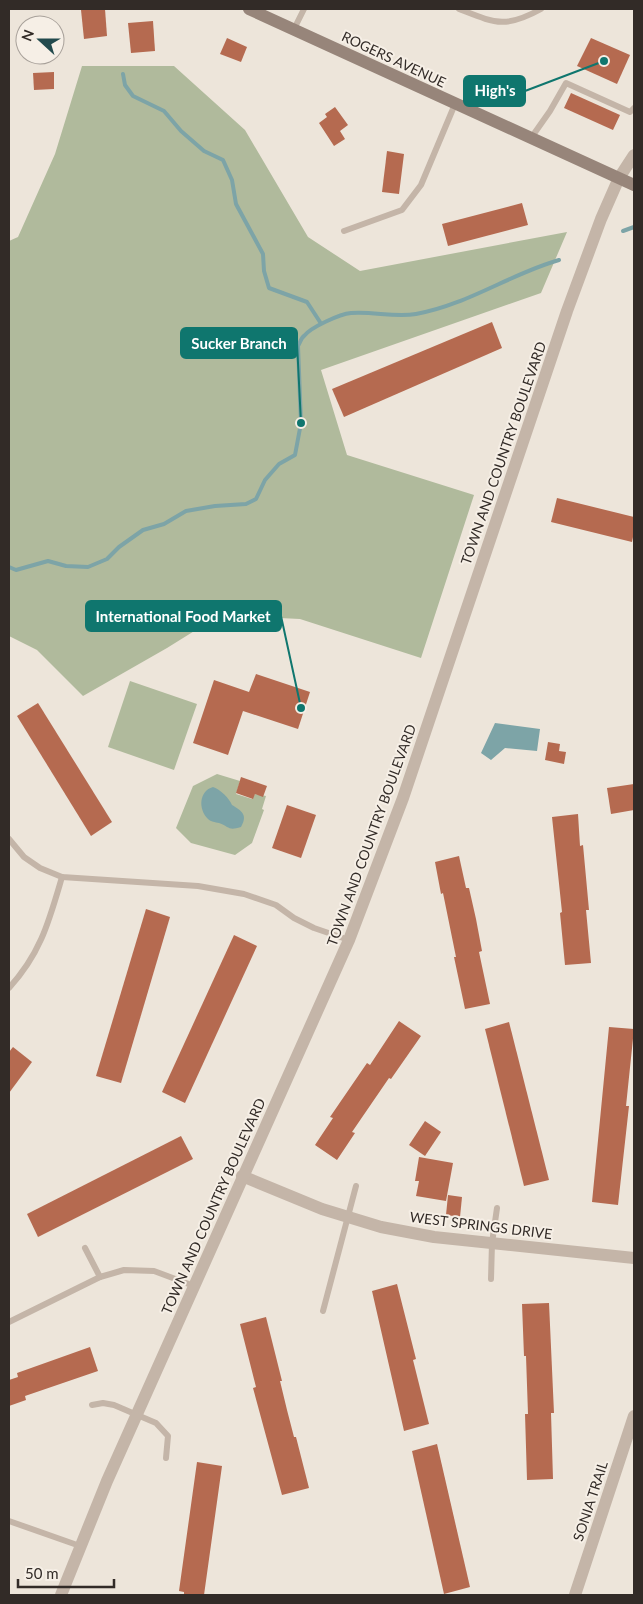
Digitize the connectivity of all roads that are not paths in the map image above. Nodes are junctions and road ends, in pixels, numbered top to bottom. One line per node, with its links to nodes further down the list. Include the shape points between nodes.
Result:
1 (249, 9): 5 (main road, ROGERS AVENUE)
2 (304, 9): 5 (lane)
3 (459, 9): 4 (lane, via 498,22 518,20)
4 (541, 9)
5 (294, 29): 6 (main road, ROGERS AVENUE)
6 (455, 104): 8 (main road, ROGERS AVENUE); 12 (lane, via 421,185 402,210)
7 (634, 108): 8 (lane, via 630,112 566,83)
8 (531, 138): 10 (main road, ROGERS AVENUE)
9 (634, 155): 10 (street, TOWN AND COUNTRY BOULEVARD)
10 (619, 178): 11 (main road, ROGERS AVENUE); 15 (street, TOWN AND COUNTRY BOULEVARD, via 567,311 403,798)
11 (634, 185)
12 (344, 231)
13 (9, 839): 14 (lane, via 32,863)
14 (62, 877): 15 (lane, via 198,886 244,894 276,905 314,928); 16 (lane, via 38,948 24,972)
15 (349, 940): 17 (street, TOWN AND COUNTRY BOULEVARD)
16 (9, 988)
17 (242, 1176): 20 (street, WEST SPRINGS DRIVE); 26 (street, TOWN AND COUNTRY BOULEVARD)
18 (356, 1186): 20 (lane)
19 (497, 1208): 21 (lane)
20 (347, 1217): 21 (street, WEST SPRINGS DRIVE, via 434,1237); 27 (lane)
21 (492, 1243): 23 (street, WEST SPRINGS DRIVE); 25 (lane)
22 (85, 1248): 24 (lane)
23 (634, 1258)
24 (100, 1278): 26 (lane, via 139,1269 154,1271); 28 (lane)
25 (491, 1279)
26 (194, 1286): 30 (street, TOWN AND COUNTRY BOULEVARD)
27 (323, 1311)
28 (9, 1322)
29 (92, 1405): 30 (lane, via 114,1405)
30 (137, 1415): 32 (lane, via 156,1424 168,1436); 34 (street, TOWN AND COUNTRY BOULEVARD)
31 (634, 1416): 36 (street, SONIA TRAIL)
32 (166, 1458)
33 (9, 1521): 34 (lane)
34 (80, 1546): 35 (street, TOWN AND COUNTRY BOULEVARD)
35 (60, 1595)
36 (575, 1595)

